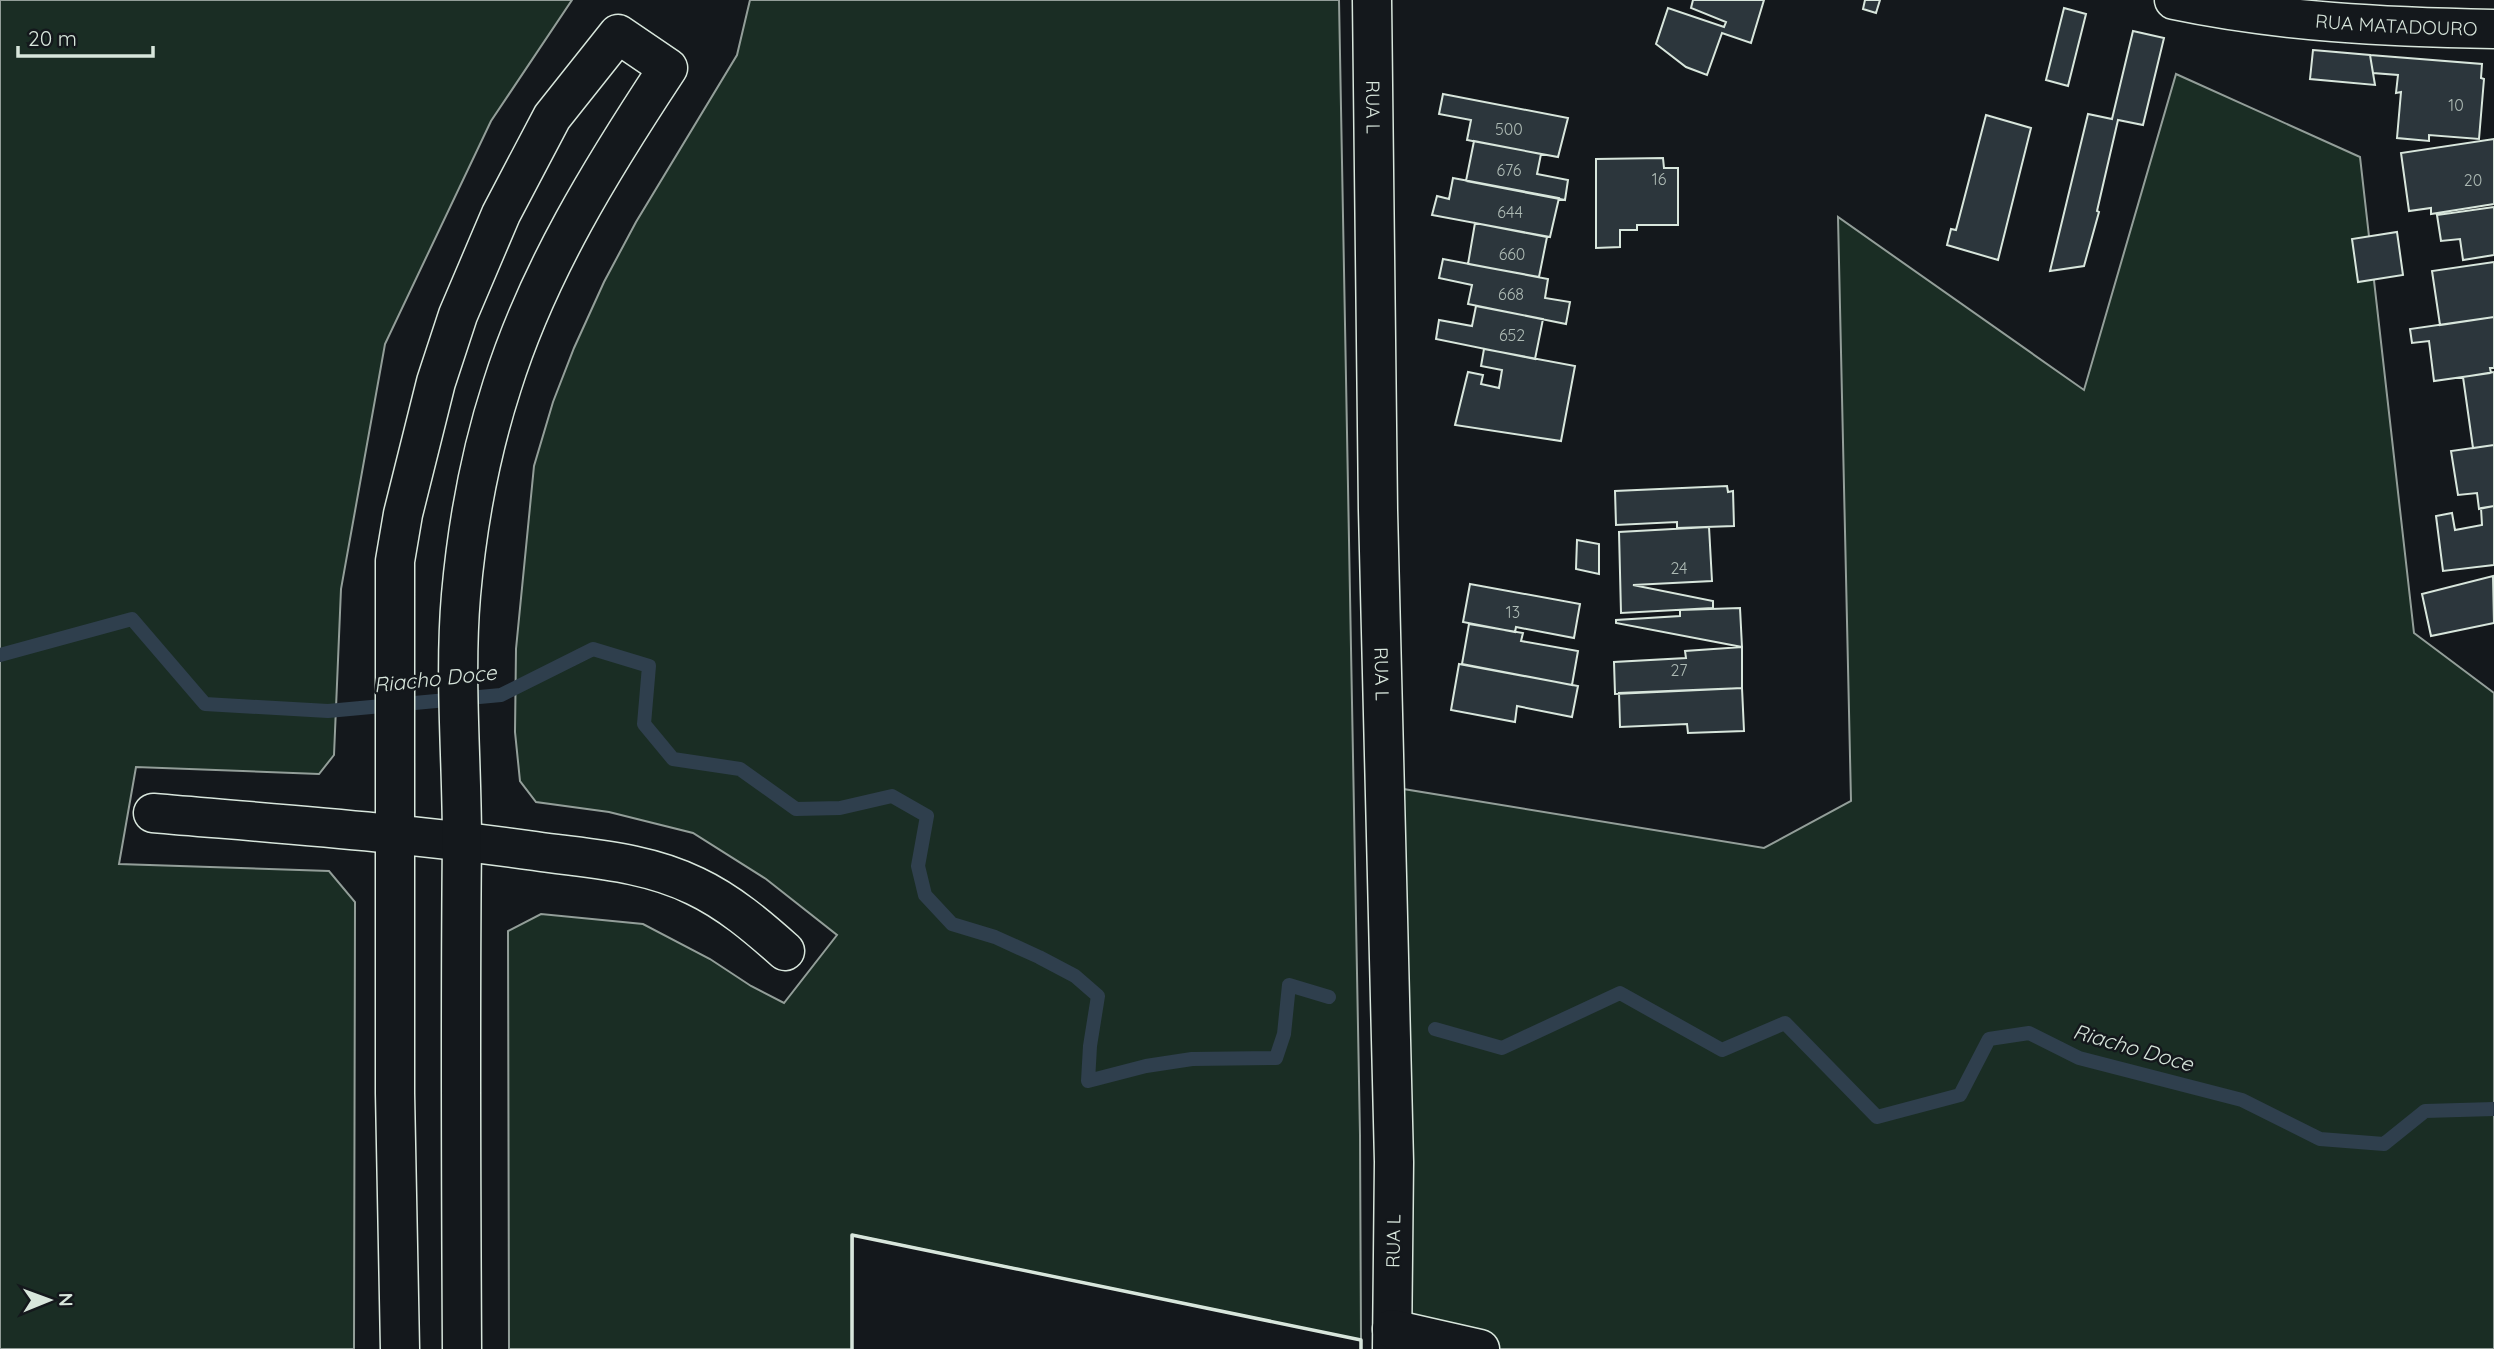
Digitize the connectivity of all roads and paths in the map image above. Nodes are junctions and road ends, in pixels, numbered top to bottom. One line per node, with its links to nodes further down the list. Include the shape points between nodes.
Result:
1 (1373, 0): 8 (street, RUA L, via 1378,510 1394,1162)
2 (2196, 2): 3 (street, RUA MATADOURO, via 2348,23)
3 (2494, 29)
4 (153, 813): 5 (street)
5 (396, 834): 6 (street); 6 (street, via 395,561 436,382 458,315 501,214 552,117 618,34 668,68 616,147 547,270 501,386 484,452 461,595); 9 (street, via 395,1093)
6 (461, 842): 7 (street, via 620,862 661,872 731,907); 10 (street)
7 (785, 951)
8 (1392, 1339): 11 (street)
9 (401, 1349)
10 (462, 1349)
11 (1480, 1349)

